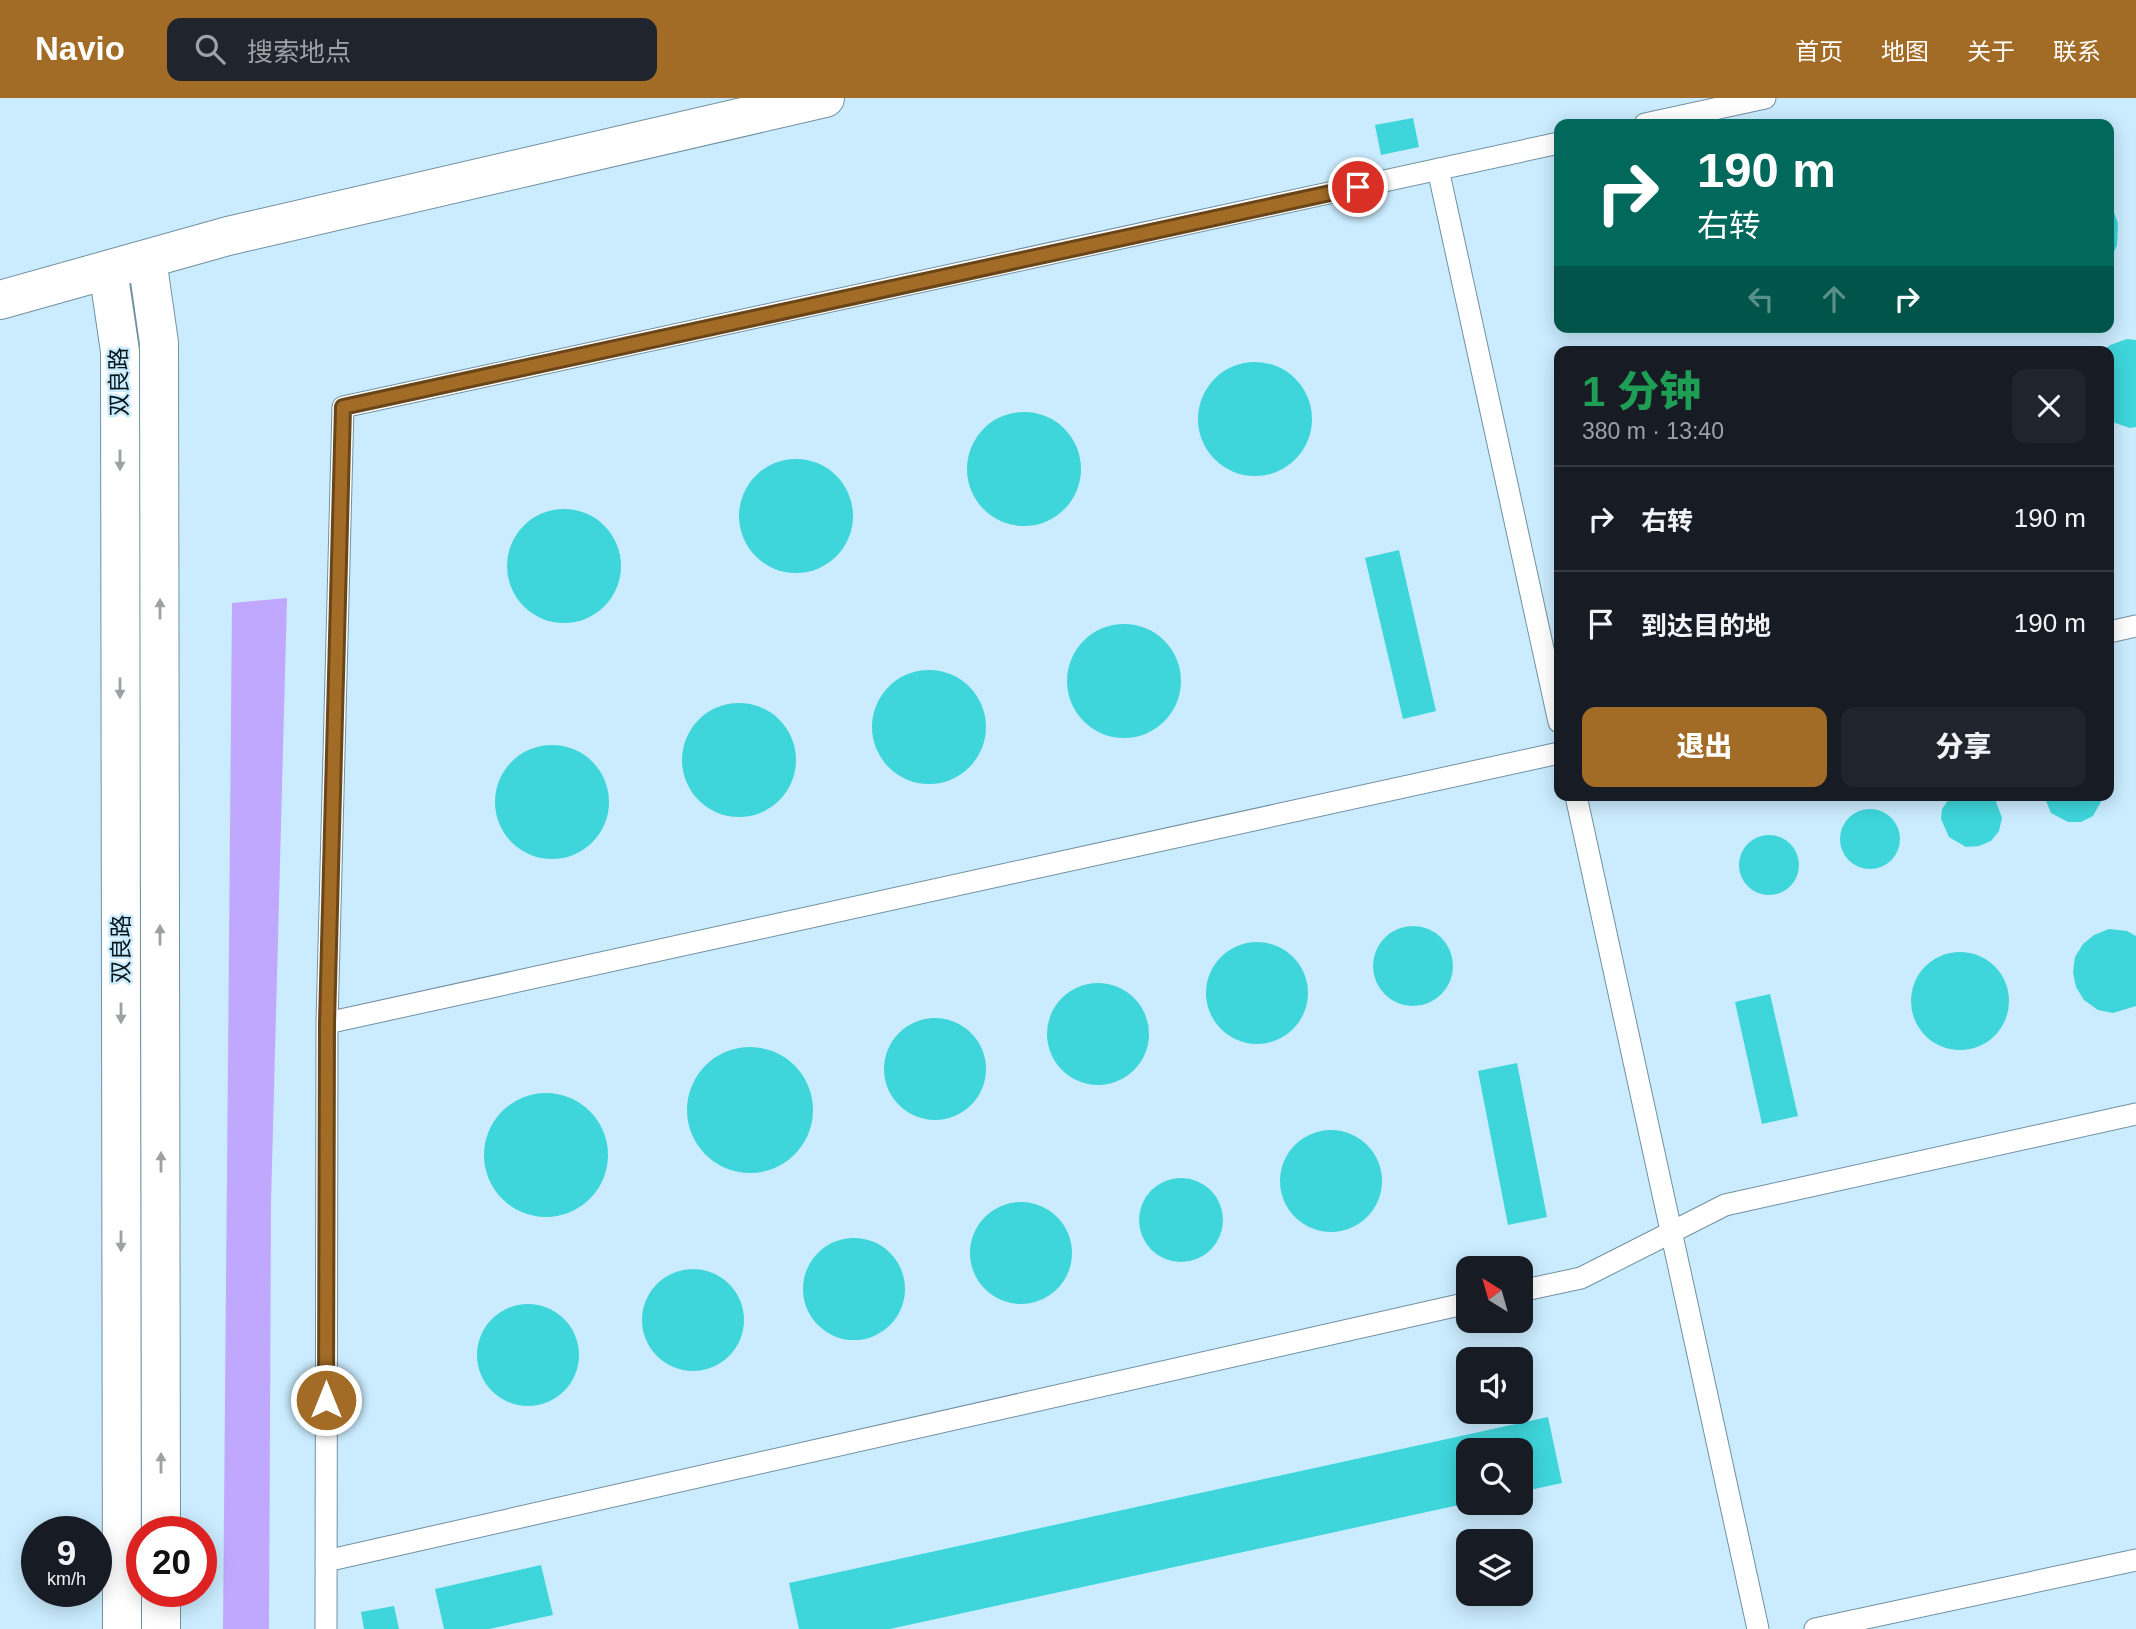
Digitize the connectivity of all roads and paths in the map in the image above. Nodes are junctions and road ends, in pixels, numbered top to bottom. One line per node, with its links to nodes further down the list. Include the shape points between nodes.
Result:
1 (825, 98): 6 (street)
2 (1765, 98): 3 (lane)
3 (1668, 119)
4 (1554, 144): 5 (lane)
5 (1438, 169): 11 (lane); 14 (lane, via 343,407)
6 (146, 259): 7 (street); 19 (street, 双良路, one-way to 6, via 159,344)
7 (108, 270): 8 (street); 23 (street, 双良路, one-way to 23, via 120,351)
8 (0, 300)
9 (2136, 626): 10 (lane)
10 (2114, 631)
11 (1554, 699)
12 (1554, 754): 14 (lane)
13 (1577, 801): 16 (lane)
14 (327, 1023): 21 (lane)
15 (2136, 1114): 16 (lane, via 1725,1205)
16 (1671, 1232): 17 (lane, via 1581,1278); 26 (lane)
17 (1533, 1288)
18 (1456, 1306): 21 (lane)
19 (161, 1516)
20 (2136, 1560): 27 (lane)
21 (326, 1561): 25 (lane)
22 (161, 1607): 24 (street)
23 (122, 1629)
24 (161, 1629)
25 (326, 1629)
26 (1758, 1629)
27 (1815, 1629)

